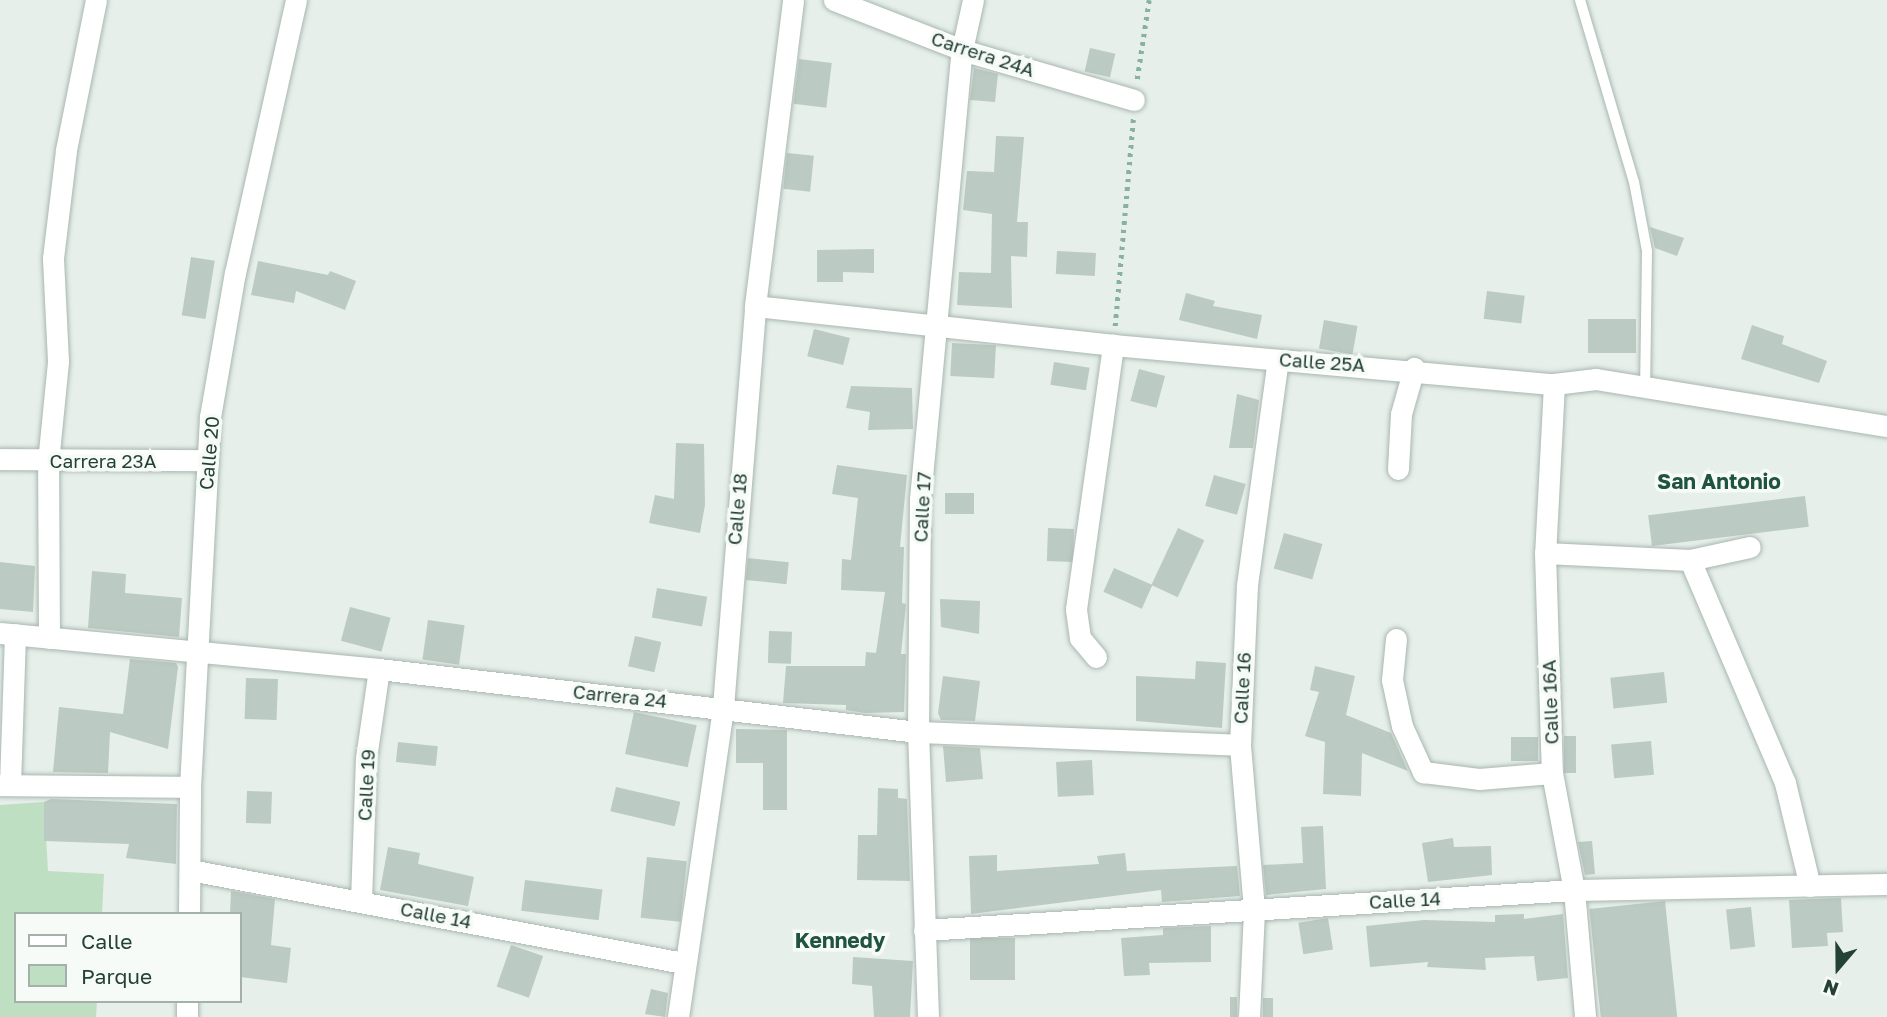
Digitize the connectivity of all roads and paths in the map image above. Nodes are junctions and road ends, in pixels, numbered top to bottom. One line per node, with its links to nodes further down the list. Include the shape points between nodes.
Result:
1 (96, 0): 20 (street, via 66,150 53,258 58,361)
2 (296, 0): 19 (street, Calle 20, via 235,274)
3 (793, 0): 10 (street, Calle 18)
4 (834, 0): 8 (street, Carrera 24A)
5 (973, 0): 8 (street, Calle 17)
6 (1150, 0): 9 (path)
7 (1580, 0): 16 (lane, via 1634,182 1647,251)
8 (962, 50): 9 (street, Carrera 24A); 11 (street, Calle 17)
9 (1134, 100): 12 (path)
10 (755, 306): 11 (street, Calle 25A); 31 (street, Calle 18)
11 (939, 325): 12 (street, Calle 25A); 32 (street, Calle 17, via 920,499)
12 (1114, 345): 13 (street, Calle 25A); 29 (street, via 1076,609 1080,638)
13 (1278, 360): 14 (street, Calle 25A); 33 (street, Calle 16, via 1247,585)
14 (1414, 369): 15 (street, Calle 25A); 21 (street, via 1401,414)
15 (1554, 384): 16 (street, Calle 25A, via 1596,379); 23 (street, Calle 16A)
16 (1645, 389): 17 (street, Calle 25A)
17 (1887, 426)
18 (0, 459): 20 (street, Carrera 23A)
19 (206, 460): 20 (street, Carrera 23A); 28 (street, Calle 20)
20 (48, 462): 26 (street)
21 (1398, 470)
22 (1750, 547): 24 (street)
23 (1545, 553): 24 (street); 34 (street, Calle 16A)
24 (1690, 560): 39 (street, via 1785,783)
25 (7, 633): 26 (street, Carrera 24); 35 (street)
26 (49, 638): 28 (street, Carrera 24)
27 (1396, 639): 34 (street, via 1392,680 1402,726 1423,772 1479,779)
28 (198, 655): 30 (street, Carrera 24); 36 (street, Calle 20)
29 (1096, 657)
30 (379, 669): 31 (street, Carrera 24); 41 (street, Calle 19, via 366,758)
31 (723, 707): 32 (street, Carrera 24); 45 (street, Calle 18)
32 (918, 732): 33 (street, Carrera 24); 44 (street, Calle 17)
33 (1240, 745): 42 (street, Calle 16)
34 (1552, 773): 40 (street, Calle 16A)
35 (5, 785): 36 (street)
36 (190, 787): 37 (street, Calle 20)
37 (190, 870): 41 (street, Calle 14); 43 (street, Calle 20)
38 (1887, 884): 39 (street, Calle 14)
39 (1810, 886): 40 (street, Calle 14)
40 (1574, 890): 42 (street, Calle 14); 49 (street, Calle 16A)
41 (361, 901): 45 (street, Calle 14)
42 (1254, 909): 44 (street, Calle 14); 48 (street, Calle 16)
43 (189, 912)
44 (925, 930): 47 (street, Calle 17)
45 (683, 963): 46 (street, Calle 18)
46 (678, 1017)
47 (928, 1017)
48 (1249, 1017)
49 (1585, 1017)

